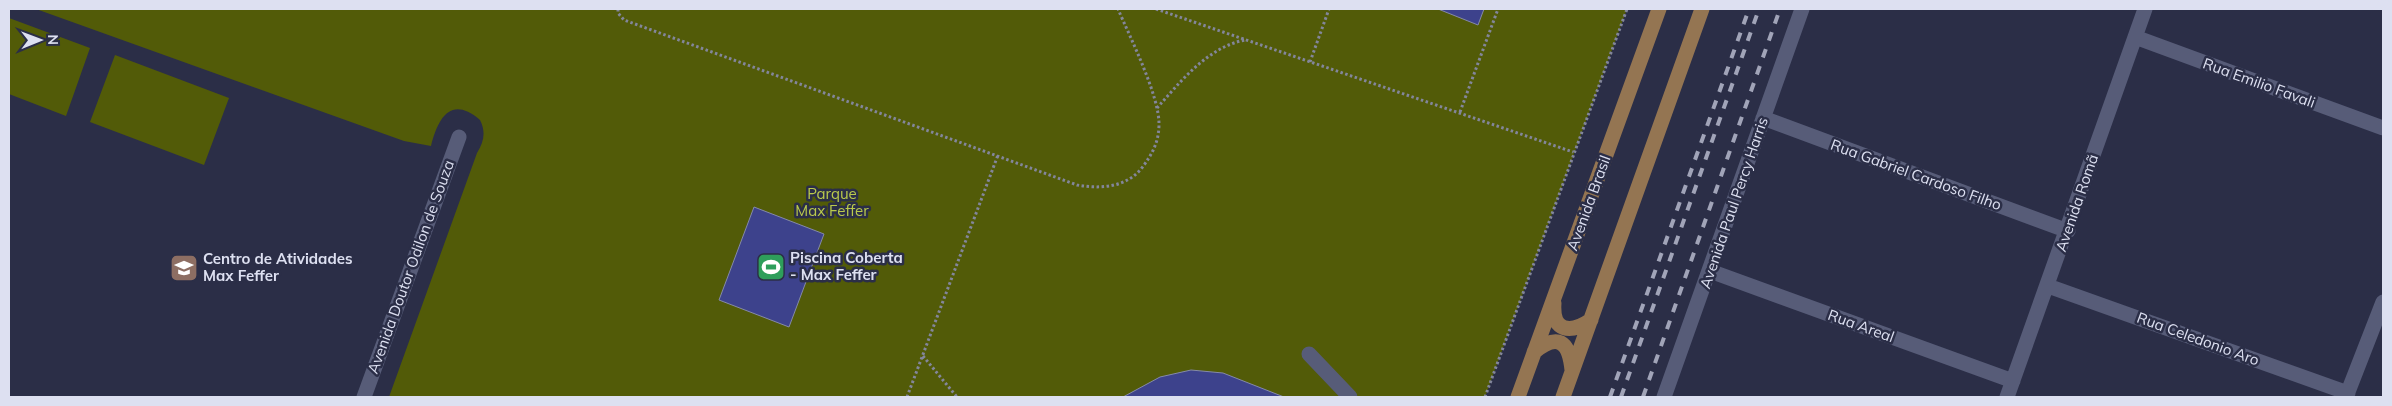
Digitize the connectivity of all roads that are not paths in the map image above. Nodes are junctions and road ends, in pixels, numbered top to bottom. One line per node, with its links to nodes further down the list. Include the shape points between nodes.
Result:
1 (1659, 9): 12 (main road, Avenida Brasil)
2 (1702, 9): 14 (main road)
3 (1802, 9): 6 (street, Avenida Paul Percy Harris)
4 (2145, 9): 5 (street, Avenida Romã)
5 (2135, 37): 7 (street, Rua Emilio Favali); 9 (street, Avenida Romã)
6 (1763, 118): 9 (street, Rua Gabriel Cardoso Filho); 10 (street, Avenida Paul Percy Harris)
7 (2383, 128)
8 (459, 137): 20 (street, Avenida Doutor Odilon de Souza)
9 (2068, 230): 11 (street, Avenida Romã)
10 (1710, 271): 18 (street, Rua Areal); 24 (street, Avenida Paul Percy Harris)
11 (2048, 286): 18 (street, Avenida Romã); 19 (street, Rua Celedonio Aro)
12 (1554, 297): 14 (main road, via 1555,320 1560,326 1575,329); 15 (main road, Avenida Brasil)
13 (2383, 302): 19 (street)
14 (1590, 320): 17 (main road)
15 (1534, 352): 17 (main road, via 1551,341 1565,345 1570,352); 22 (main road, Avenida Brasil)
16 (1309, 354): 21 (street)
17 (1572, 371): 23 (main road)
18 (2013, 381): 25 (street, Avenida Romã)
19 (2347, 395)
20 (364, 397)
21 (1350, 397)
22 (1518, 397)
23 (1563, 397)
24 (1664, 397)
25 (2007, 397)

